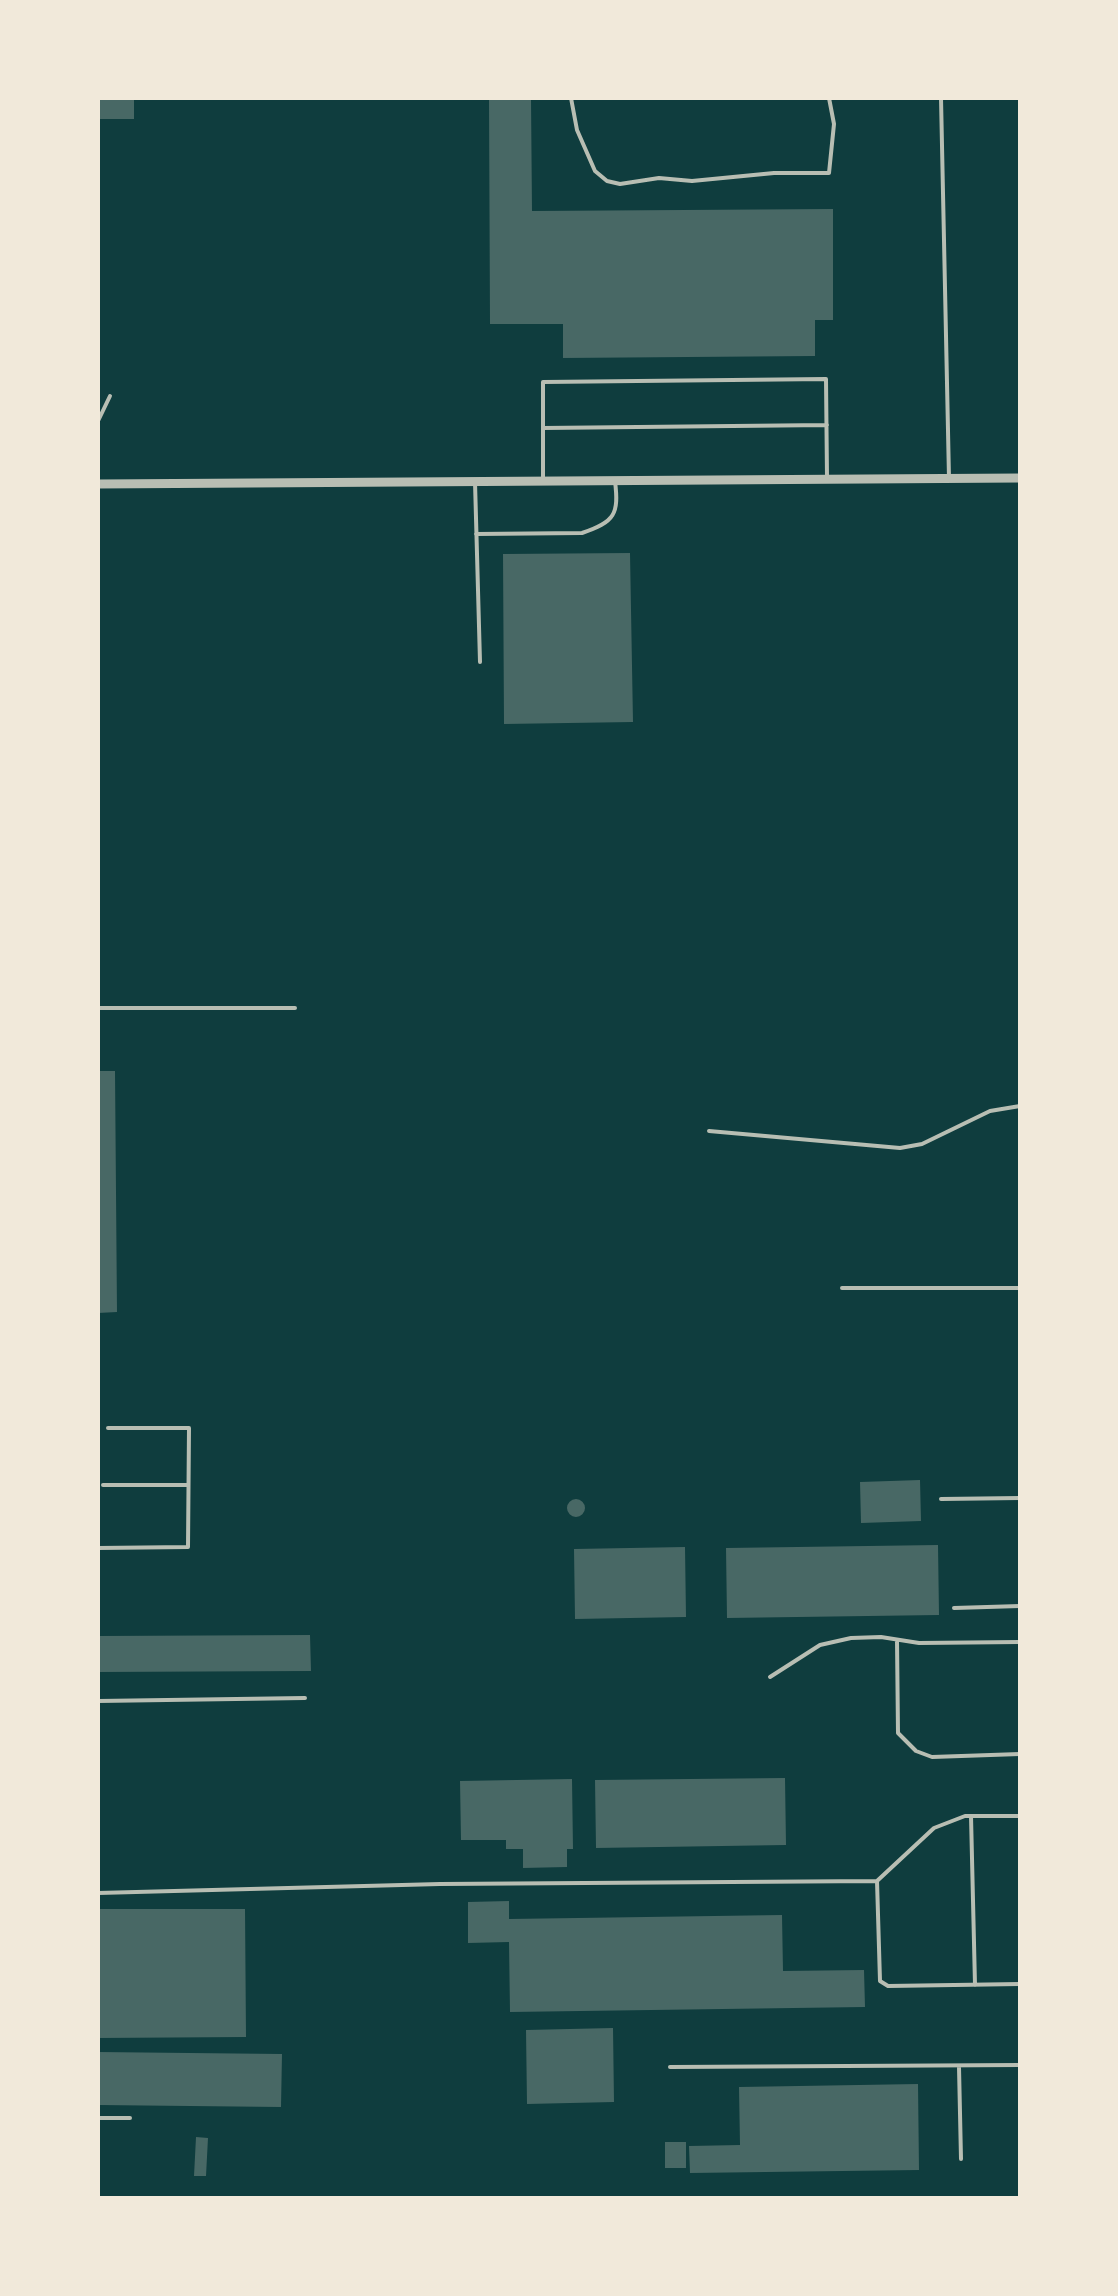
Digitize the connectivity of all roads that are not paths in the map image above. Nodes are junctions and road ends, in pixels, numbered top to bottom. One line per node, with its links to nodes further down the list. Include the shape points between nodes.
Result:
1 (572, 98): 2 (lane, via 595,171 620,184 829,173)
2 (829, 98)
3 (941, 98): 8 (lane)
4 (110, 396): 5 (lane)
5 (98, 421)
6 (827, 425): 7 (lane); 7 (lane, via 826,379 543,382); 10 (lane)
7 (543, 428): 12 (lane)
8 (949, 478): 9 (street); 10 (street)
9 (1020, 478)
10 (827, 479): 11 (street)
11 (615, 480): 12 (street); 15 (lane, via 615,514 595,529)
12 (543, 481): 13 (street)
13 (474, 482): 14 (street); 15 (lane)
14 (98, 484)
15 (476, 534): 16 (lane)
16 (480, 662)
17 (98, 1008): 18 (lane)
18 (295, 1008)
19 (1020, 1106): 20 (lane, via 990,1111 900,1148)
20 (708, 1131)
21 (842, 1288): 22 (lane)
22 (1020, 1288)
23 (108, 1428): 24 (lane, via 188,1428)
24 (188, 1485): 25 (lane); 28 (lane, via 188,1547)
25 (103, 1486)
26 (1020, 1498): 27 (lane)
27 (941, 1499)
28 (98, 1548)
29 (1020, 1606): 30 (lane)
30 (954, 1608)
31 (898, 1640): 32 (lane); 33 (lane, via 851,1638 820,1645); 36 (lane, via 898,1733 916,1750 932,1756)
32 (1020, 1642)
33 (770, 1677)
34 (305, 1698): 35 (lane)
35 (98, 1701)
36 (1020, 1754)
37 (971, 1816): 38 (lane); 39 (lane, via 934,1828); 42 (lane)
38 (1020, 1816)
39 (876, 1881): 40 (lane); 42 (lane, via 880,1982)
40 (98, 1893)
41 (1020, 1984): 42 (lane)
42 (975, 1985)
43 (1020, 2065): 45 (lane)
44 (670, 2066): 45 (lane)
45 (960, 2067): 48 (lane)
46 (98, 2118): 47 (lane)
47 (130, 2118)
48 (961, 2160)

